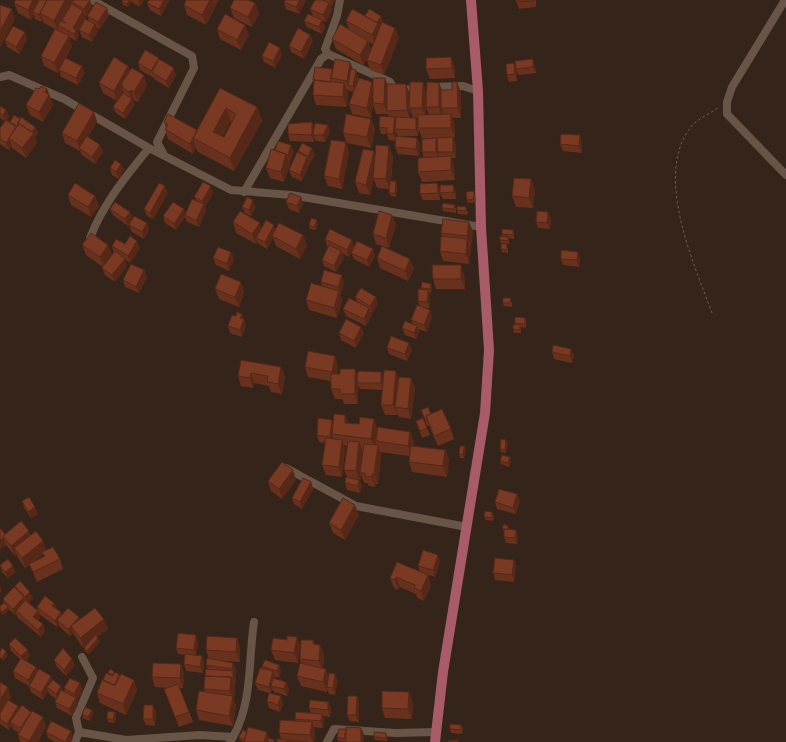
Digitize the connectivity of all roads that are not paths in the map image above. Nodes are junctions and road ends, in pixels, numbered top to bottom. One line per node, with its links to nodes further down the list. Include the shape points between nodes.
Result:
1 (92, 0): 9 (street, via 192,56 194,68 158,142)
2 (340, 0): 5 (street, via 326,49)
3 (471, 0): 7 (main road)
4 (785, 0): 10 (street, via 732,87 727,114)
5 (328, 54): 7 (street, via 390,82 396,91 463,86); 11 (street, via 321,59)
6 (0, 77): 8 (street, via 9,75 64,99)
7 (478, 91): 12 (main road)
8 (149, 148): 9 (street); 13 (street, via 122,181 96,222)
9 (164, 154): 11 (street, via 222,187)
10 (786, 175)
11 (244, 192): 12 (street, via 291,196)
12 (481, 227): 15 (main road, via 489,350 485,413)
13 (90, 238)
14 (286, 468): 15 (street, via 356,506)
15 (467, 527): 19 (main road)
16 (254, 622): 20 (street, via 242,720)
17 (82, 658): 18 (street, via 93,678 76,718)
18 (79, 732): 20 (street, via 126,740 200,735); 21 (street)
19 (436, 737): 22 (street, via 334,729)
20 (232, 739)
21 (75, 742)
22 (327, 742)

